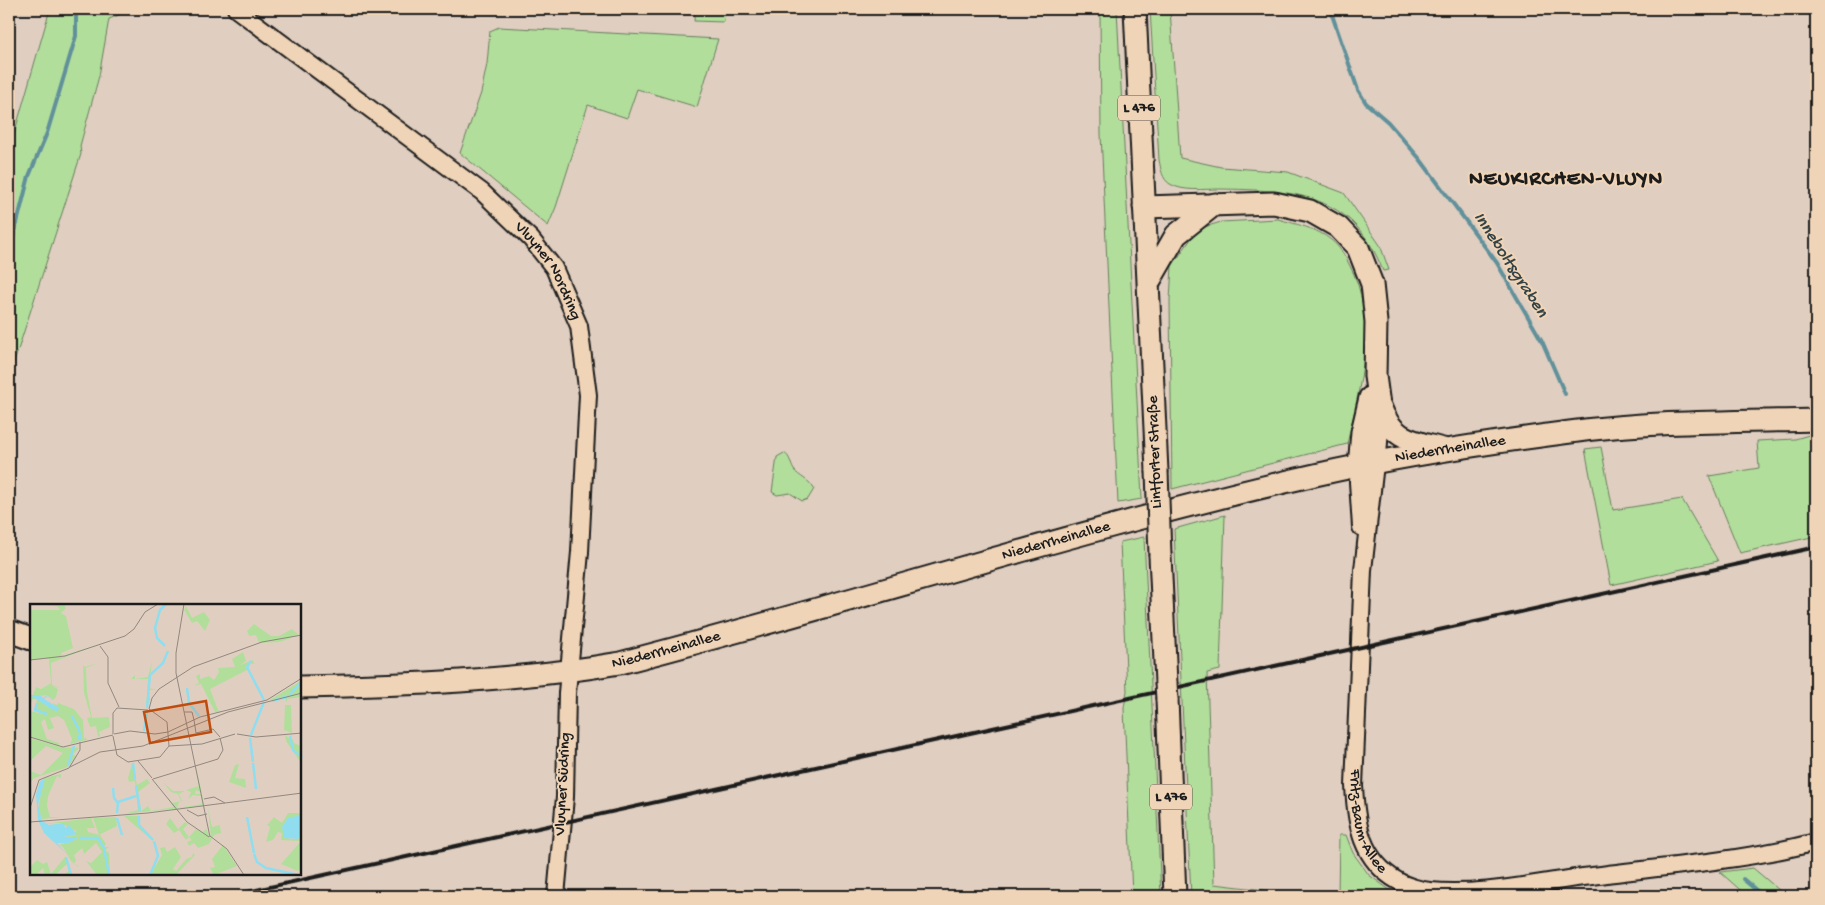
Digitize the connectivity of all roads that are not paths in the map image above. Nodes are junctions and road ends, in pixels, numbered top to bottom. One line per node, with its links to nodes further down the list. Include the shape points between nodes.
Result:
1 (236, 9): 13 (street, Vluyner Nordring, via 482,192 532,239 554,268 580,326 588,395 584,492)
2 (1135, 9): 4 (main road, Lintforter Straße / L 476)
3 (1215, 204): 4 (main road); 5 (main road, via 1176,235); 6 (main road, via 1274,203 1310,211 1338,227 1358,248 1372,284 1376,322)
4 (1144, 207): 5 (main road, Lintforter Straße / L 476)
5 (1149, 282): 17 (main road, Lintforter Straße / L 476, bridge)
6 (1375, 376): 7 (main road); 10 (main road, via 1362,432)
7 (1379, 405): 9 (main road, via 1396,434); 10 (main road)
8 (1816, 420): 9 (main road, Niederrheinallee, via 1616,426)
9 (1450, 451): 10 (main road, Niederrheinallee)
10 (1367, 465): 13 (main road, Niederrheinallee, via 1142,518 694,644); 15 (street, Fritz-Baum-Allee, via 1358,482 1363,570 1354,776 1356,820 1368,853 1377,864 1397,880 1428,891 1482,891 1755,855)
11 (9, 631): 12 (main road)
12 (30, 639)
13 (569, 672): 14 (main road, Niederrheinallee, via 451,683); 16 (street, Vluyner Südring, via 566,781)
14 (301, 687)
15 (1816, 842)
16 (556, 896)
17 (1175, 896)

